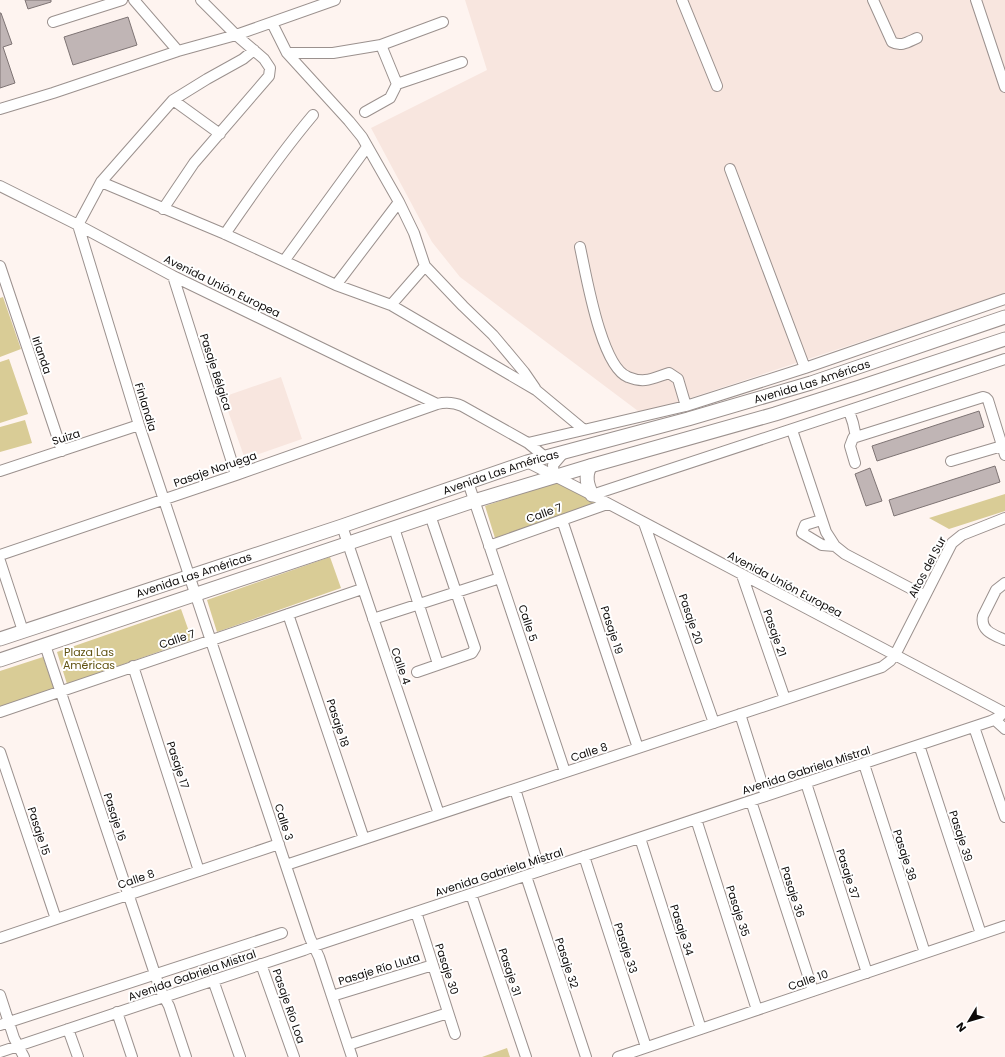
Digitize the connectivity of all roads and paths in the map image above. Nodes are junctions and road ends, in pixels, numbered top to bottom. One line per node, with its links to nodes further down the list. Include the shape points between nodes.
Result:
1 (122, 0): 8 (street)
2 (134, 0): 15 (street)
3 (201, 0): 11 (street)
4 (336, 0): 10 (street)
5 (682, 0): 19 (street)
6 (873, 0): 12 (street, via 892,42 897,45)
7 (976, 0): 20 (street)
8 (53, 22)
9 (443, 22): 13 (street)
10 (272, 23): 11 (street); 16 (street)
11 (236, 35): 14 (street); 15 (street)
12 (917, 38)
13 (381, 45): 16 (street, via 333,53); 18 (street)
14 (254, 50): 21 (street); 25 (street, via 270,68 269,76)
15 (178, 51): 22 (street)
16 (287, 53): 26 (street, via 349,121)
17 (462, 62): 18 (street)
18 (397, 84): 23 (street, via 390,98)
19 (717, 86)
20 (1005, 87)
21 (173, 100): 25 (street); 28 (street)
22 (0, 109)
23 (365, 112)
24 (313, 115): 33 (street, via 257,186)
25 (220, 134): 31 (street, via 194,163)
26 (367, 147): 30 (street); 35 (street)
27 (730, 169): 46 (street)
28 (101, 182): 31 (street); 32 (street)
29 (0, 186): 32 (street, Avenida Unión Europea)
30 (399, 202): 37 (street, via 414,233); 39 (street)
31 (164, 209): 33 (street)
32 (78, 225): 38 (street, Avenida Unión Europea); 51 (street, Finlandia)
33 (225, 234): 35 (street)
34 (580, 247): 49 (street, via 601,336 615,366 626,377 645,381 669,373 678,379)
35 (284, 261): 39 (street)
36 (0, 266): 40 (street, Irlanda)
37 (425, 266): 42 (street); 47 (street, via 493,335)
38 (173, 276): 48 (street, Avenida Unión Europea); 65 (street, Pasaje Bélgica)
39 (336, 284): 42 (street)
40 (3, 285): 56 (street, Irlanda)
41 (1005, 299): 46 (street)
42 (391, 305): 47 (street)
43 (1005, 318): 58 (main road, Avenida Las Américas, via 804,385)
44 (1005, 339): 63 (main road, Avenida Las Américas, via 775,414)
45 (1005, 359): 50 (street)
46 (805, 368): 49 (street)
47 (536, 390): 52 (street)
48 (436, 404): 55 (street, via 455,403); 65 (street, Pasaje Noruega)
49 (686, 406): 52 (street)
50 (848, 411): 53 (street); 54 (street)
51 (139, 425): 56 (street, Suiza); 69 (street, Finlandia)
52 (583, 429): 55 (street)
53 (792, 430): 68 (street); 75 (street)
54 (856, 437): 57 (street, via 983,396 988,400); 62 (street, via 850,446)
55 (528, 443): 59 (street)
56 (62, 451): 64 (street, Suiza)
57 (1003, 451): 60 (street)
58 (564, 452): 59 (main road, Avenida Las Américas); 66 (street, via 553,465)
59 (545, 457): 61 (main road, Avenida Las Américas)
60 (951, 461)
61 (527, 462): 66 (street, Avenida Unión Europea); 67 (main road, Avenida Las Américas)
62 (855, 463)
63 (590, 466): 66 (main road, Avenida Las Américas); 68 (main road, via 586,480)
64 (0, 471)
65 (236, 475): 69 (street, Pasaje Noruega)
66 (554, 476): 68 (street, Avenida Unión Europea); 70 (main road, Avenida Las Américas)
67 (468, 482): 70 (street, Calle 5); 77 (main road, Avenida Las Américas)
68 (592, 495): 71 (street, Avenida Unión Europea)
69 (164, 499): 82 (street, Pasaje Noruega); 84 (street, Finlandia)
70 (474, 501): 72 (main road, Avenida Las Américas); 80 (street, Calle 5)
71 (607, 504): 74 (street, Calle 7); 76 (street, Avenida Unión Europea)
72 (430, 515): 78 (main road, Avenida Las Américas); 89 (street)
73 (1005, 518): 91 (street, Altos del Sur, via 955,540)
74 (562, 520): 80 (street, Calle 7); 115 (street, Pasaje 19)
75 (821, 520): 81 (street); 81 (street, via 805,525 802,534 822,545)
76 (644, 523): 85 (street, Avenida Unión Europea); 111 (street, Pasaje 20)
77 (342, 526): 79 (street, Calle 4); 84 (main road, Avenida Las Américas)
78 (394, 528): 79 (main road, Avenida Las Américas); 92 (street)
79 (347, 543): 88 (street, Calle 4); 90 (main road, Avenida Las Américas)
80 (489, 546): 86 (street, Calle 5)
81 (835, 546): 91 (street, via 845,554)
82 (0, 555)
83 (0, 561): 95 (street)
84 (190, 575): 90 (street, Finlandia); 95 (main road, Avenida Las Américas)
85 (742, 575): 100 (street, Avenida Unión Europea); 106 (street, Pasaje 21)
86 (500, 578): 89 (street); 118 (street, Calle 5)
87 (1005, 584): 98 (street, via 996,590 982,620 984,628)
88 (362, 588): 93 (street, Calle 7); 94 (street, Calle 4)
89 (456, 593): 92 (street); 102 (street, via 476,648 472,653)
90 (196, 594): 97 (street, Calle 3); 99 (main road, Avenida Las Américas)
91 (925, 596): 100 (street, Altos del Sur)
92 (419, 605): 94 (street); 102 (street)
93 (288, 614): 97 (street, Calle 7); 127 (street, Pasaje 18)
94 (373, 620): 123 (street, Calle 4)
95 (23, 631): 96 (main road, Avenida Las Américas)
96 (0, 639)
97 (211, 640): 103 (street, Calle 7); 128 (street, Calle 3)
98 (1005, 640)
99 (45, 645): 101 (main road, Avenida Las Américas); 105 (street, Pasaje 16)
100 (894, 655): 106 (street, Calle 8, via 882,667); 108 (street, Avenida Unión Europea)
101 (0, 660)
102 (438, 664): 104 (street)
103 (133, 666): 105 (street, Calle 7); 131 (street, Pasaje 17)
104 (417, 672)
105 (61, 691): 107 (street, Calle 7); 134 (street, Pasaje 16)
106 (785, 699): 109 (street, Calle 8)
107 (0, 712)
108 (1004, 713): 110 (street, Avenida Gabriela Mistral)
109 (740, 714): 111 (street, Calle 8); 121 (street)
110 (995, 720): 112 (street, Avenida Gabriela Mistral); 113 (street)
111 (714, 723): 115 (street, Calle 8)
112 (974, 727): 114 (street, Avenida Gabriela Mistral); 124 (street)
113 (1005, 729)
114 (919, 745): 117 (street, Avenida Gabriela Mistral); 140 (street, Pasaje 39)
115 (638, 748): 118 (street, Calle 8)
116 (0, 752): 137 (street, Pasaje 15)
117 (864, 764): 119 (street, Avenida Gabriela Mistral); 143 (street, Pasaje 38)
118 (565, 772): 120 (street, Calle 8)
119 (806, 783): 121 (street, Avenida Gabriela Mistral); 146 (street, Pasaje 37)
120 (515, 789): 123 (street, Calle 8); 132 (street)
121 (766, 796): 122 (street, Avenida Gabriela Mistral)
122 (751, 801): 125 (street, Avenida Gabriela Mistral); 149 (street, Pasaje 36)
123 (439, 814): 127 (street, Calle 8)
124 (1005, 817)
125 (696, 819): 126 (street, Avenida Gabriela Mistral); 153 (street, Pasaje 35)
126 (640, 838): 129 (street, Avenida Gabriela Mistral); 158 (street, Pasaje 34)
127 (364, 839): 130 (street, Calle 8)
128 (279, 844): 130 (street, Calle 3); 131 (street, Calle 8)
129 (584, 856): 132 (street, Avenida Gabriela Mistral); 162 (street, Pasaje 33)
130 (286, 865): 142 (street, Calle 3)
131 (199, 870): 134 (street, Calle 8)
132 (540, 871): 133 (street, Avenida Gabriela Mistral)
133 (526, 876): 135 (street, Avenida Gabriela Mistral); 172 (street, Pasaje 32)
134 (128, 894): 137 (street, Calle 8); 147 (street, Pasaje 16)
135 (471, 894): 136 (street, Avenida Gabriela Mistral); 171 (street, Pasaje 31)
136 (416, 912): 142 (street, Avenida Gabriela Mistral); 145 (street, Pasaje 30)
137 (56, 919): 141 (street, Calle 8)
138 (1005, 926): 140 (street, Calle 10)
139 (282, 933): 147 (street)
140 (981, 934): 143 (street, Calle 10)
141 (0, 938)
142 (314, 946): 144 (street, Avenida Gabriela Mistral); 152 (street, Calle 3)
143 (924, 953): 146 (street, Calle 10)
144 (261, 964): 148 (street, Avenida Gabriela Mistral); 169 (street, Pasaje Río Loa)
145 (433, 965): 152 (street, Pasaje Río Lluta); 155 (street, Pasaje 30)
146 (867, 973): 149 (street, Calle 10)
147 (155, 975): 151 (street, Pasaje 16); 156 (street)
148 (213, 980): 151 (street, Avenida Gabriela Mistral); 168 (street)
149 (813, 991): 153 (street, Calle 10)
150 (0, 995): 156 (street)
151 (164, 996): 154 (street, Avenida Gabriela Mistral); 167 (street, Pasaje 16)
152 (332, 996): 160 (street, Calle 3)
153 (757, 1010): 158 (street, Calle 10)
154 (117, 1012): 157 (street, Avenida Gabriela Mistral); 166 (street)
155 (448, 1013): 159 (street, Pasaje 30); 160 (street)
156 (4, 1024): 161 (street)
157 (68, 1029): 161 (street, Avenida Gabriela Mistral); 165 (street)
158 (701, 1029): 162 (street, Calle 10)
159 (455, 1034)
160 (348, 1045): 170 (street, Calle 3)
161 (18, 1046): 163 (street, Avenida Gabriela Mistral); 164 (street)
162 (646, 1048): 173 (street, Calle 10)
163 (0, 1052)
164 (24, 1057)
165 (78, 1057)
166 (132, 1057)
167 (186, 1057)
168 (240, 1057)
169 (294, 1057)
170 (352, 1057)
171 (526, 1057)
172 (586, 1057)
173 (618, 1057)

